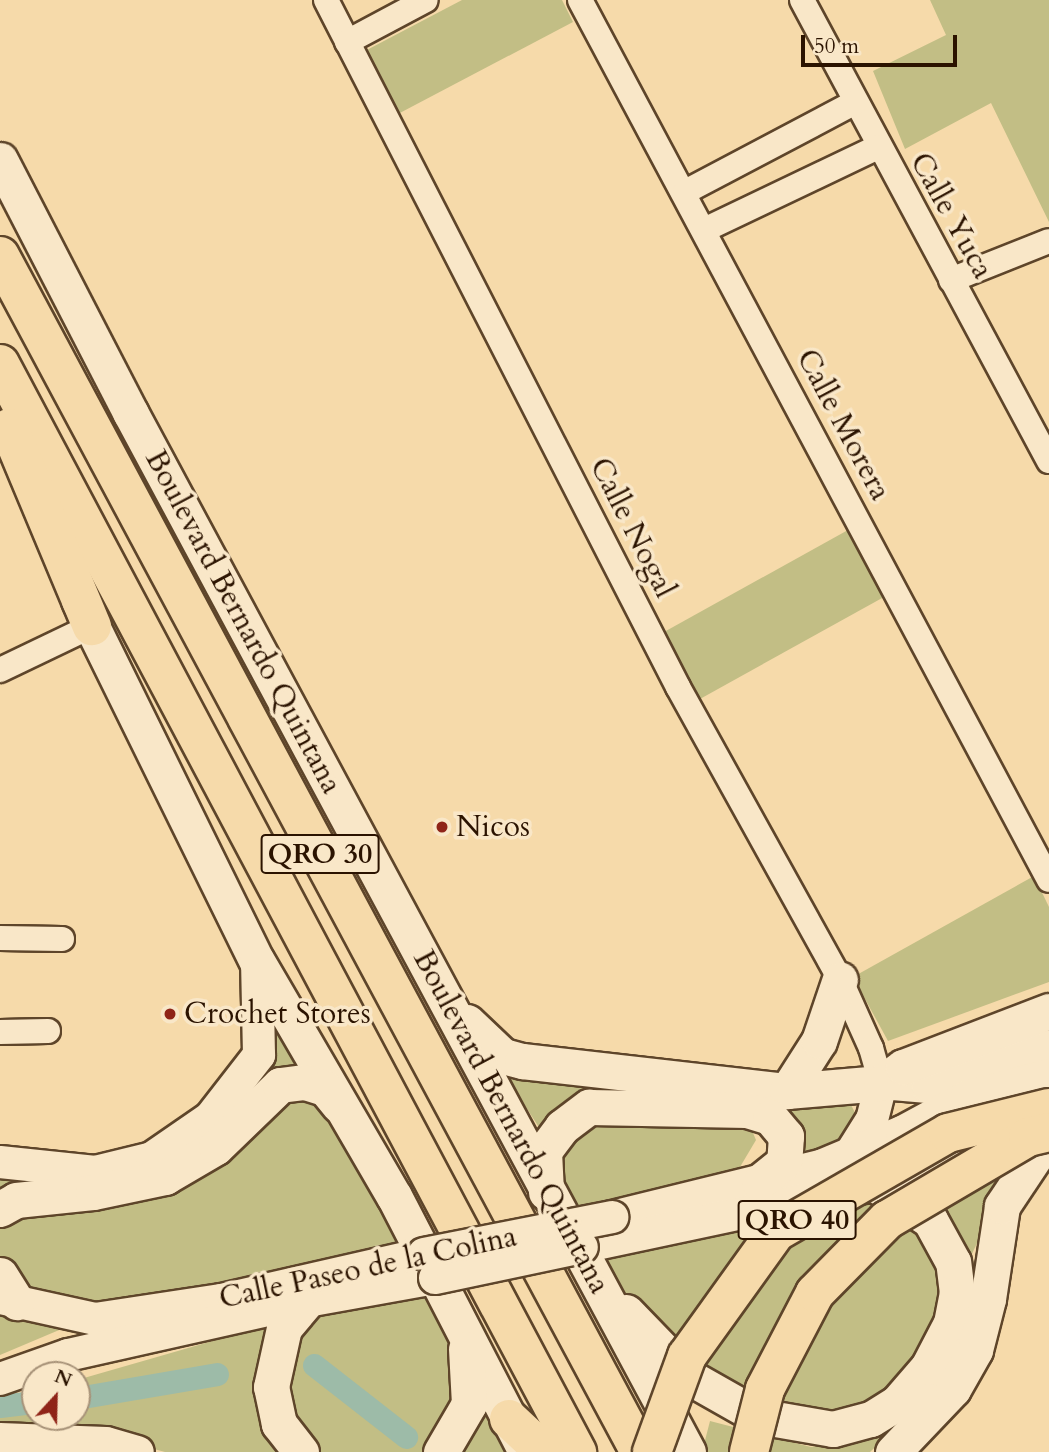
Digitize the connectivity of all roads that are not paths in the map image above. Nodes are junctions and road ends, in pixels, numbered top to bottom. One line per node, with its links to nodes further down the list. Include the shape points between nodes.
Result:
1 (326, 0): 5 (street, Calle Nogal)
2 (426, 0): 5 (street)
3 (580, 0): 9 (street, Calle Morera)
4 (802, 0): 6 (street, Calle Yuca)
5 (347, 42): 25 (street, Calle Nogal, via 678,687)
6 (856, 102): 7 (street, Calle Yuca); 9 (street)
7 (878, 148): 10 (street); 14 (street, Calle Yuca)
8 (0, 160): 26 (main road, Boulevard Bernardo Quintana)
9 (685, 192): 10 (street, Calle Morera)
10 (704, 230): 21 (street, Calle Morera)
11 (0, 231): 13 (main road, Boulevard Bernardo Quintana)
12 (1049, 241): 14 (street)
13 (8, 271): 58 (main road, Boulevard Bernardo Quintana / QRO 30)
14 (951, 281): 18 (street, Calle Yuca)
15 (0, 364): 57 (main road, QRO 30)
16 (0, 407): 19 (main road)
17 (0, 454): 19 (main road)
18 (1049, 461)
19 (92, 626): 20 (street); 24 (main road)
20 (0, 670)
21 (1049, 880)
22 (0, 938): 23 (street)
23 (62, 939)
24 (257, 961): 36 (main road); 39 (street, via 259,1055 210,1118 152,1158 94,1172)
25 (840, 979): 32 (street, Calle Nogal, via 872,1048); 34 (main road, via 820,1041)
26 (442, 993): 34 (main road, via 503,1056); 42 (main road, Boulevard Bernardo Quintana)
27 (1049, 1011): 32 (main road, via 904,1067)
28 (48, 1031): 29 (street)
29 (0, 1032)
30 (1049, 1046): 33 (street)
31 (1049, 1075): 38 (street, Calle Paseo de la Colina, via 967,1097)
32 (881, 1083): 33 (street); 34 (main road); 38 (street, via 876,1111)
33 (928, 1087): 38 (street)
34 (787, 1091)
35 (1049, 1108): 59 (main road, QRO 40, bridge, via 948,1133 776,1232 687,1356)
36 (343, 1111): 43 (main road, via 325,1088 305,1082 280,1086 216,1147 165,1177 93,1192 16,1200); 49 (main road, via 394,1196)
37 (1047, 1139): 41 (street, Calle Paseo de la Colina); 61 (main road, QRO 40, bridge, via 1028,1137 887,1220 815,1293 765,1390); 62 (main road, via 1002,1206 975,1350 953,1389)
38 (851, 1153): 40 (street, Calle Paseo de la Colina)
39 (0, 1162)
40 (759, 1182): 42 (main road, via 784,1162 786,1136 770,1117 747,1110 589,1107 562,1127 544,1151); 44 (street, Calle Paseo de la Colina)
41 (878, 1186): 44 (street, Calle Paseo de la Colina); 46 (main road, via 930,1220 953,1262 957,1293 951,1323 928,1367 897,1403 871,1419 833,1429 758,1416 728,1403 689,1377)
42 (546, 1192): 46 (main road, Boulevard Bernardo Quintana)
43 (0, 1209)
44 (613, 1229): 45 (street, Calle Paseo de la Colina, bridge)
45 (420, 1268): 47 (street, Calle Paseo de la Colina, via 95,1320); 48 (street, Calle Paseo de la Colina)
46 (592, 1274): 60 (main road, Boulevard Bernardo Quintana)
47 (6, 1292)
48 (307, 1301): 50 (street, Calle Paseo de la Colina, via 68,1355); 54 (main road, via 284,1328 271,1387 279,1423)
49 (463, 1331): 51 (main road); 55 (main road, via 470,1366 469,1404)
50 (0, 1379)
51 (517, 1436): 56 (main road)
52 (0, 1439): 53 (street, via 106,1443)
53 (138, 1452)
54 (301, 1452)
55 (441, 1452)
56 (544, 1452)
57 (577, 1452)
58 (639, 1452)
59 (652, 1452)
60 (688, 1452)
61 (749, 1452)
62 (893, 1452)

